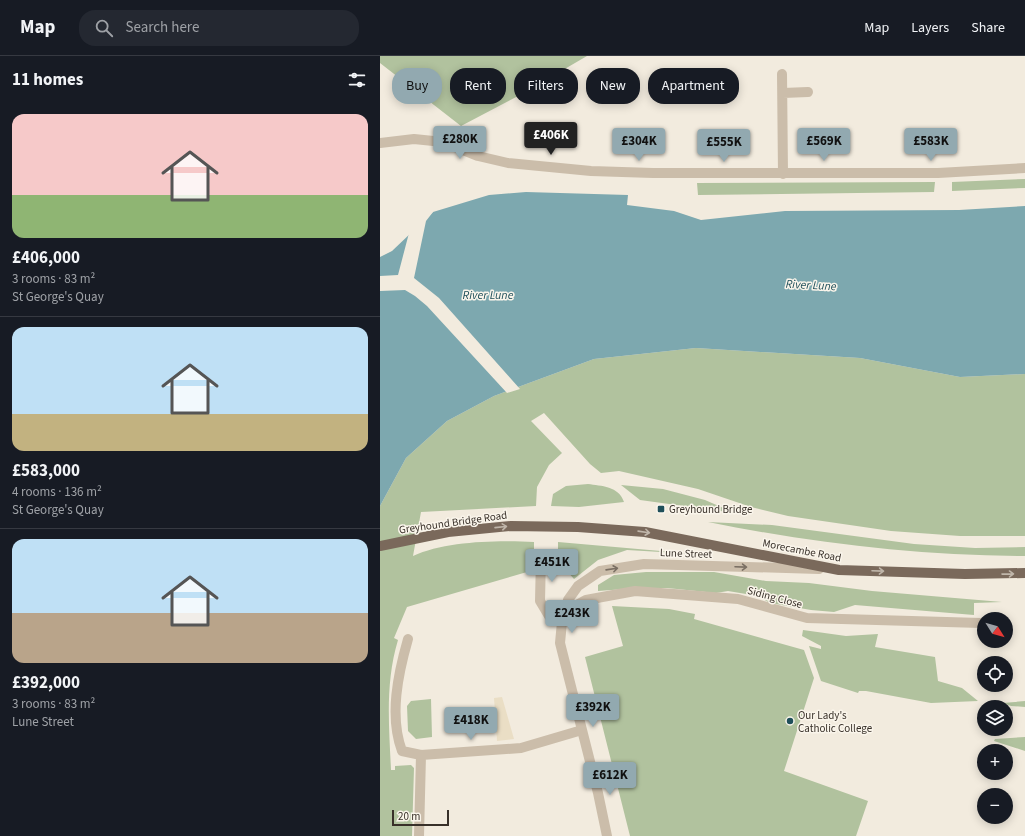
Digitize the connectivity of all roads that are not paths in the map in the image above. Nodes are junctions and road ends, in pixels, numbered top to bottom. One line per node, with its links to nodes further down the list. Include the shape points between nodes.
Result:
1 (782, 74): 3 (street)
2 (808, 92): 3 (street)
3 (783, 93): 6 (street)
4 (380, 143): 6 (street, via 414,139 443,142 478,156 508,163 591,171)
5 (1025, 168): 6 (street)
6 (783, 174)
7 (578, 527): 8 (main road, Greyhound Bridge Road, one-way to 7, via 448,532 511,526); 10 (main road, Morecambe Road, one-way to 10, via 645,532)
8 (380, 546)
9 (541, 557): 13 (street, via 540,601 549,616)
10 (840, 570): 11 (main road, Morecambe Road, one-way to 11); 12 (street, Lune Street, one-way to 10, via 568,600 578,586 600,571 614,568 644,564)
11 (1025, 573)
12 (566, 611): 13 (street, Lune Street); 14 (street, Siding Close, via 586,600 635,591 738,600 807,618)
13 (562, 622): 16 (street, Lune Street, via 560,643)
14 (977, 623)
15 (408, 639): 17 (street, via 398,676 398,741 402,751)
16 (582, 730): 17 (street, via 521,748); 19 (street, Lune Street)
17 (421, 755): 18 (street)
18 (418, 836)
19 (607, 836)

